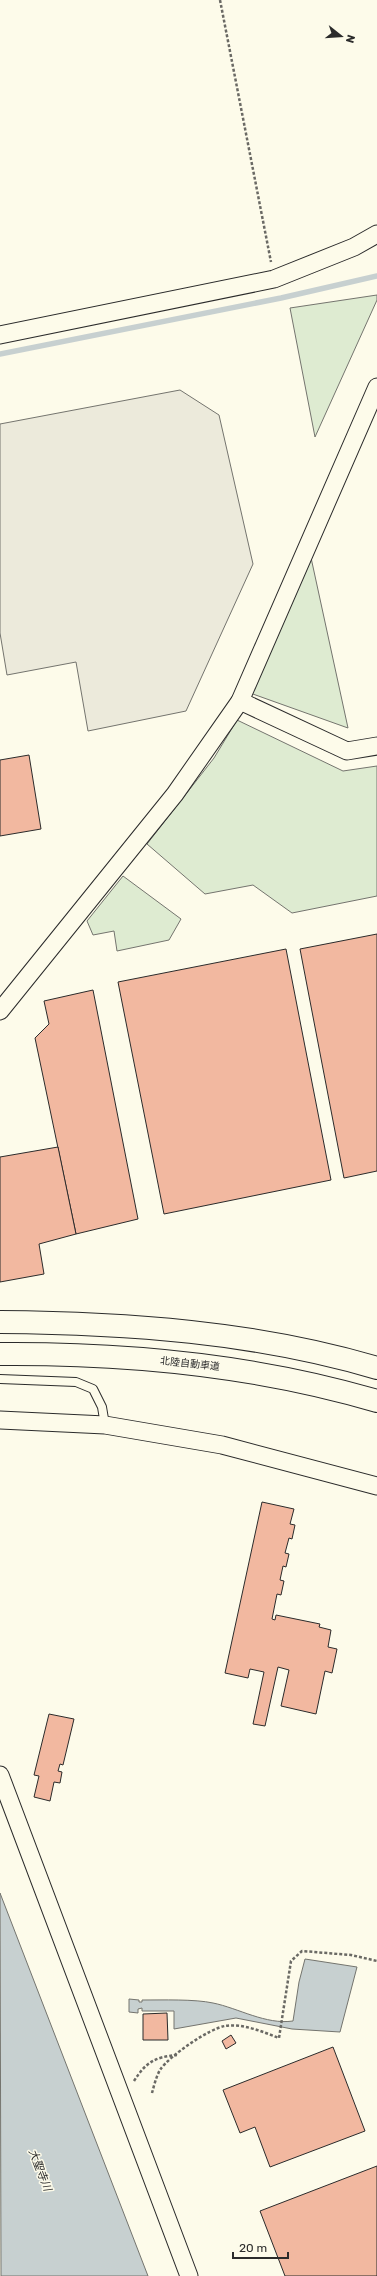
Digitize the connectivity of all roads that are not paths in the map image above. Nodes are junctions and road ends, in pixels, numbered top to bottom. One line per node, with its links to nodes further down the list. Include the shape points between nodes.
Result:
1 (377, 234): 2 (street, via 354,247 274,279)
2 (0, 335)
3 (377, 387): 4 (street)
4 (240, 701): 5 (street, via 347,751); 6 (street, via 175,794)
5 (377, 746)
6 (0, 1011)
7 (0, 1322): 9 (highway, via 65,1322 223,1337 298,1350)
8 (0, 1354): 11 (highway, 北陸自動車道, via 62,1353 217,1366 290,1379)
9 (377, 1368)
10 (0, 1379): 13 (lane, via 76,1382 93,1389 102,1407)
11 (377, 1401)
12 (0, 1420): 13 (street)
13 (105, 1425): 14 (street, via 222,1445)
14 (377, 1486)
15 (0, 1775): 16 (street)
16 (189, 2276)

